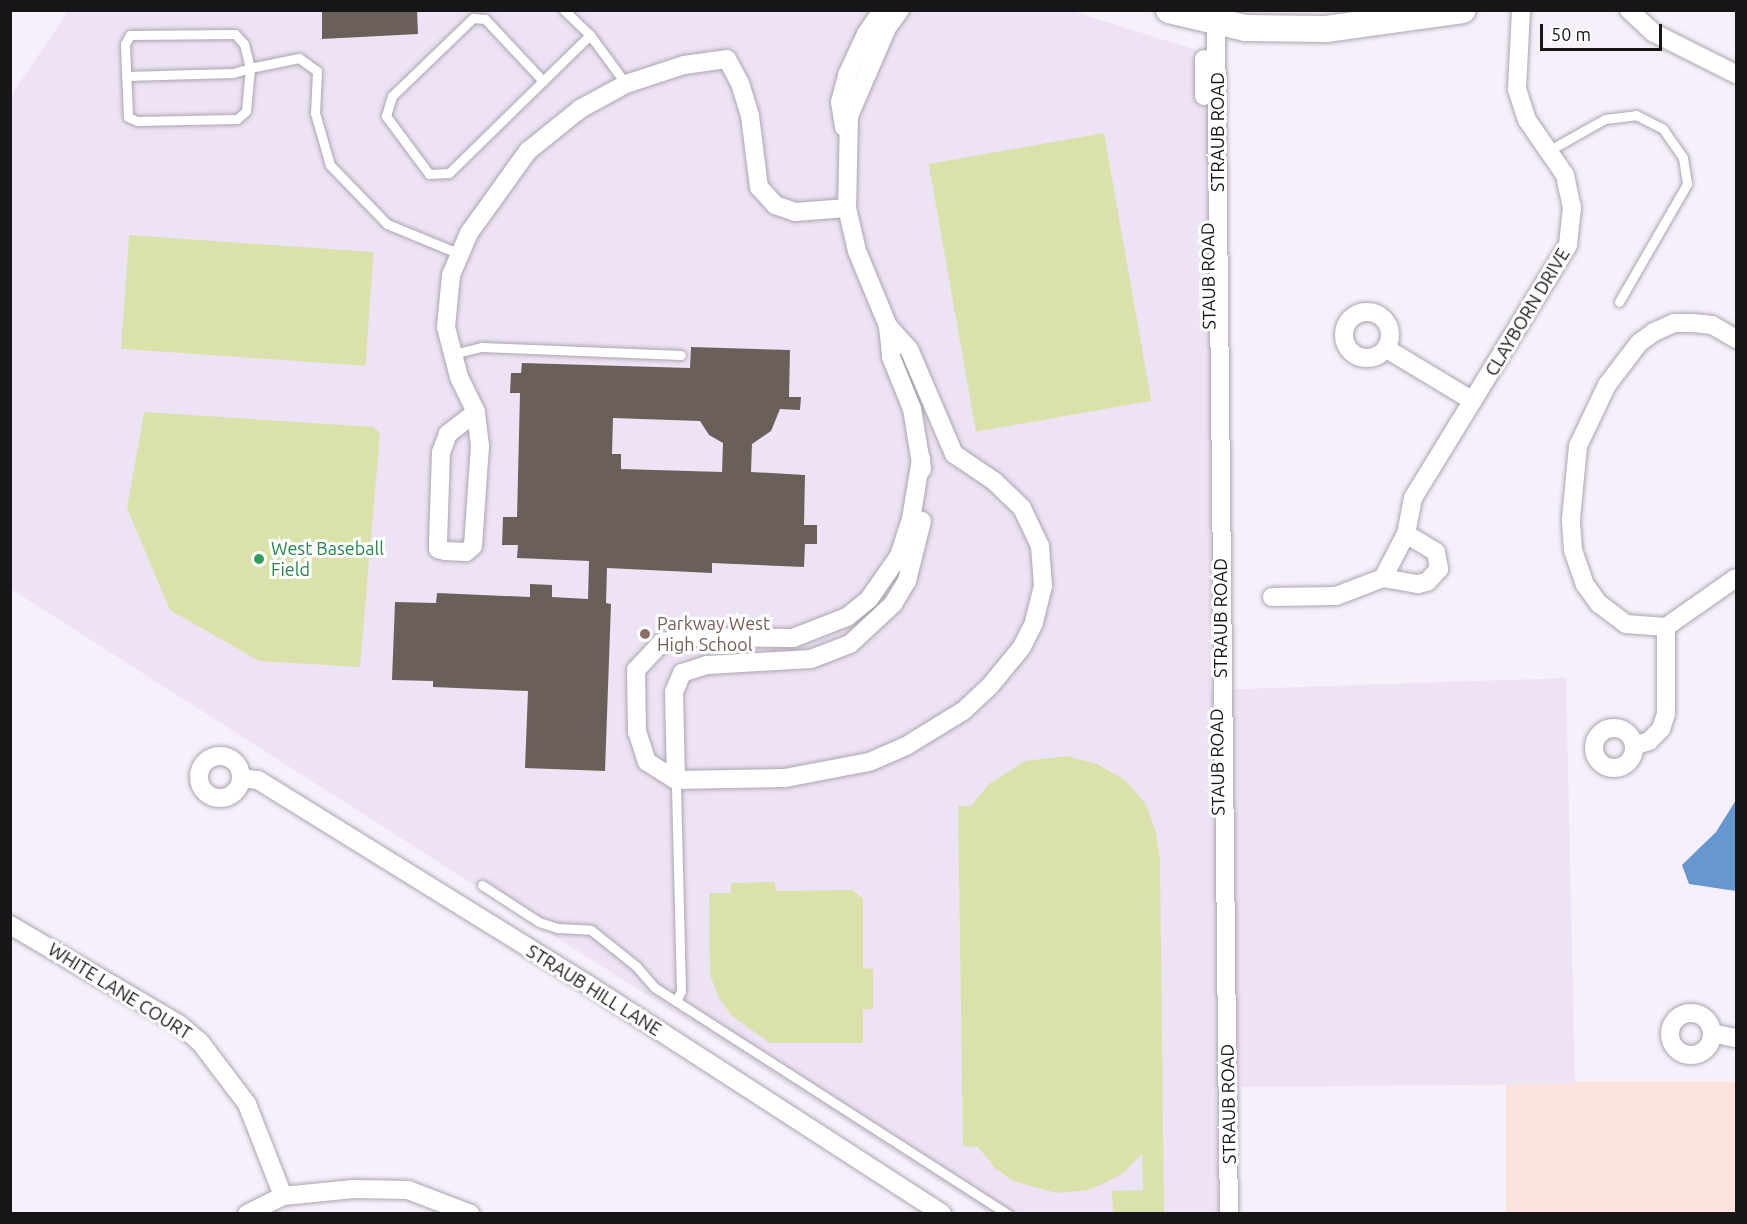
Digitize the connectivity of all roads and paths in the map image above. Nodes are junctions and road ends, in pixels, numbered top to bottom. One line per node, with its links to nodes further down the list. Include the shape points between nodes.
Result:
1 (564, 10): 9 (lane)
2 (882, 10): 16 (street, via 866,34 840,102)
3 (900, 10): 16 (street, via 887,28 858,89)
4 (1169, 10): 8 (main road)
5 (1463, 10): 8 (main road, via 1326,29 1245,28)
6 (1521, 10): 17 (street, CLAYBORN DRIVE, via 1517,89 1527,120)
7 (1629, 10): 12 (street, via 1654,33)
8 (1216, 22): 47 (street, STRAUB ROAD)
9 (590, 35): 14 (lane); 15 (lane)
10 (1204, 59): 47 (street, STAUB ROAD)
11 (250, 68): 13 (lane, via 233,73); 13 (lane, via 244,44 235,34 130,35 125,44); 13 (lane, via 246,111 237,119 137,121 128,117); 19 (lane, via 299,58 317,71 315,113 330,165 387,224)
12 (1737, 74)
13 (126, 76)
14 (543, 81): 14 (lane, via 449,172 429,174 386,116 392,96 473,18 485,19)
15 (626, 84): 18 (street, via 684,65 727,59 740,83 750,117 759,187 775,205 795,212); 19 (street, via 580,109 528,151 493,195)
16 (847, 139): 18 (street)
17 (1548, 151): 20 (lane, via 1605,119 1636,115 1663,129 1683,158 1687,184); 26 (street, CLAYBORN DRIVE, via 1565,175 1570,193 1568,245)
18 (847, 208): 21 (street, via 857,251)
19 (460, 254): 24 (street, via 451,275 446,327)
20 (1619, 302)
21 (888, 326): 28 (street, via 891,357 912,409); 36 (street, via 909,349 954,454 994,481 1022,508 1040,546 1043,586 1034,623 1022,647 990,686 963,711 906,746 869,762 785,778)
22 (1737, 339): 33 (street, via 1712,325 1693,323 1674,323 1654,332 1639,343 1607,384 1578,446 1571,519 1573,550 1584,585 1606,610 1626,624)
23 (1386, 349): 26 (street)
24 (453, 354): 25 (lane, via 482,347); 27 (street)
25 (681, 355)
26 (1473, 401): 29 (street, CLAYBORN DRIVE, via 1413,498)
27 (476, 412): 27 (street, via 480,446 473,546 466,552 444,551 438,549 441,452 448,434)
28 (921, 459): 36 (street, via 925,491 922,522 907,581 892,604 850,644 811,659 707,665 682,673 674,692); 36 (street, via 911,519 899,556 869,599 847,617 793,638 688,638 662,642 636,670 637,732 647,762)
29 (1406, 534): 31 (street, CLAYBORN DRIVE); 31 (street, via 1436,552 1438,569 1427,582 1419,584)
30 (1737, 578): 33 (street)
31 (1383, 579): 32 (street, via 1336,596)
32 (1272, 597)
33 (1666, 627): 34 (street, via 1666,714 1661,729 1649,741)
34 (1634, 746)
35 (241, 778): 45 (street, STRAUB HILL LANE, via 258,780 567,972)
36 (676, 780): 39 (lane, via 681,991)
37 (482, 885): 39 (lane, via 539,922 558,928 591,930)
38 (10, 925): 42 (street, WHITE LANE COURT, via 172,1020 200,1042 247,1104)
39 (676, 1001): 46 (lane)
40 (1712, 1033): 41 (street)
41 (1737, 1038)
42 (283, 1196): 43 (street); 44 (street, via 331,1190 408,1190)
43 (247, 1214)
44 (471, 1214)
45 (942, 1214)
46 (1008, 1214)
47 (1227, 1214)

